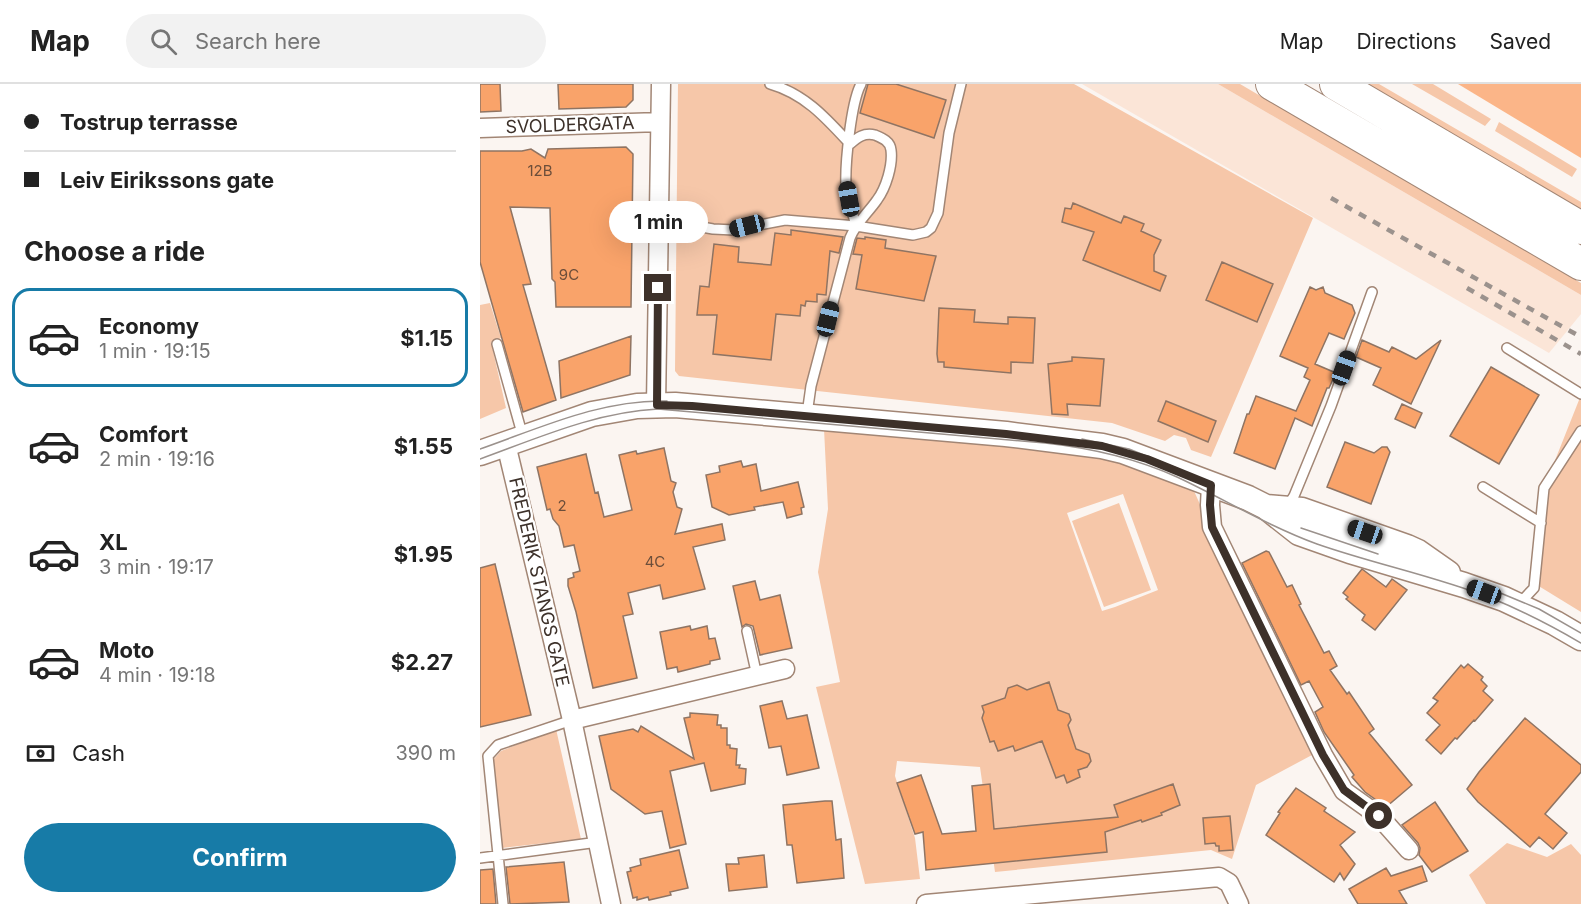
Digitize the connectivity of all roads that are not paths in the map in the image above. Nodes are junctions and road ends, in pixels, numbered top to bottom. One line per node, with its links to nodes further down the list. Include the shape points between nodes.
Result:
1 (661, 84): 7 (street)
2 (770, 84): 9 (lane, via 815,107)
3 (861, 84): 9 (lane)
4 (961, 84): 11 (lane, via 949,133 938,213 931,228 913,235)
5 (1272, 84): 13 (highway)
6 (1336, 84): 12 (highway)
7 (660, 122): 8 (street, SVOLDERGATA); 10 (street)
8 (480, 128)
9 (849, 144): 11 (lane, via 846,186); 11 (lane, via 859,136 871,134 885,139 891,149 879,198)
10 (659, 223): 11 (lane, via 734,230 785,220); 18 (street)
11 (856, 226): 19 (lane, via 811,386)
12 (1581, 228)
13 (1581, 264)
14 (1372, 292): 25 (lane, via 1294,496)
15 (497, 344): 21 (lane)
16 (1507, 348): 17 (lane)
17 (1581, 394)
18 (657, 405): 19 (street); 21 (street, via 592,414)
19 (807, 417): 23 (street, via 1102,446)
20 (1581, 430): 26 (lane, via 1544,488)
21 (514, 441): 22 (street); 32 (street, FREDERIK STANGS GATE)
22 (480, 453)
23 (1211, 485): 25 (street); 34 (street, via 1212,527 1323,755 1344,790 1379,816)
24 (1483, 487): 26 (lane)
25 (1278, 512): 27 (street, via 1302,510 1413,549 1464,585)
26 (1540, 523): 27 (lane, via 1534,588)
27 (1518, 604): 29 (street)
28 (747, 631): 31 (lane)
29 (1581, 638)
30 (785, 669): 31 (street)
31 (757, 676): 32 (street)
32 (572, 720): 33 (street, FREDERIK STANGS GATE); 35 (lane, via 498,745 488,756)
33 (598, 842): 35 (lane); 38 (street, FREDERIK STANGS GATE)
34 (1409, 850)
35 (500, 856): 36 (lane); 37 (lane)
36 (480, 858)
37 (503, 904)
38 (611, 904)
39 (926, 904): 40 (street, via 1219,877 1229,883)
40 (1239, 904)

